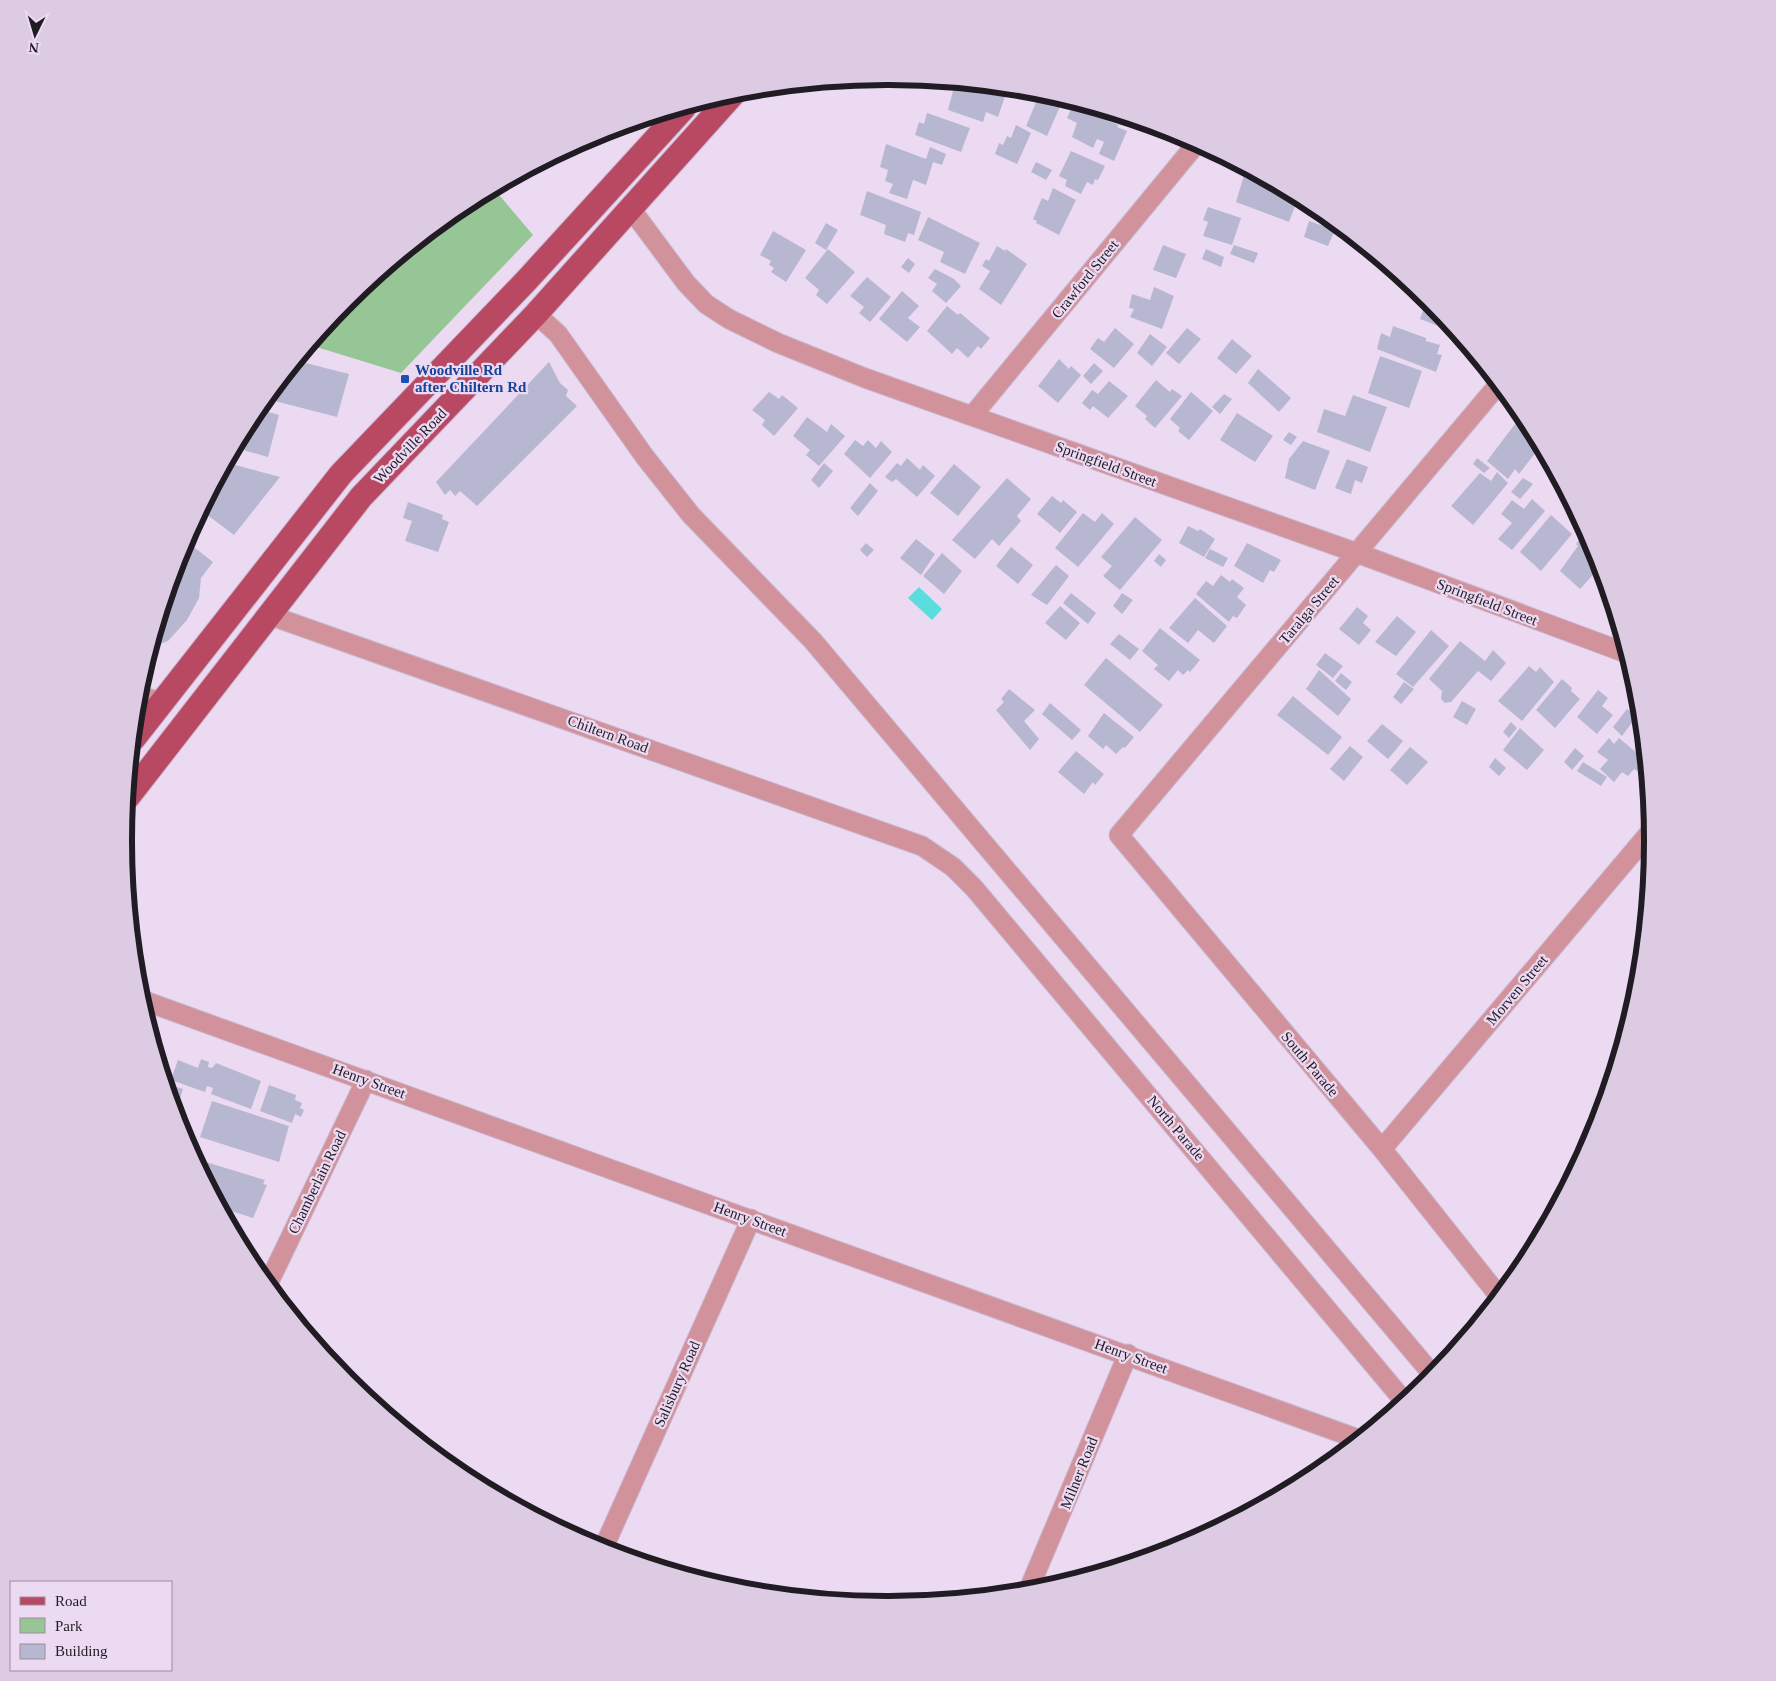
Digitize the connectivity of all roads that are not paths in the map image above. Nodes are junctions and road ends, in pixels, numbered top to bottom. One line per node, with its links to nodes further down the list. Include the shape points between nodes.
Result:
1 (725, 104): 4 (main road, Woodville Road)
2 (677, 115): 12 (main road, Woodville Road, via 526,281 340,474)
3 (1192, 150): 7 (street, Crawford Street)
4 (631, 209): 5 (main road, Woodville Road); 7 (street, Springfield Street, via 686,282 706,304 729,319 807,356)
5 (543, 306): 9 (main road, Woodville Road, via 361,497); 25 (street, via 558,334 645,457 691,515 813,641)
6 (1494, 390): 8 (street, Taralga Street)
7 (972, 416): 8 (street, Springfield Street)
8 (1357, 553): 10 (street, Springfield Street); 15 (street, Taralga Street)
9 (269, 615): 14 (main road, Woodville Road); 17 (street, Chiltern Road, via 922,846)
10 (1620, 652)
11 (146, 698): 12 (street)
12 (162, 702): 13 (main road, Woodville Road)
13 (141, 729)
14 (134, 789)
15 (1119, 835): 20 (street, South Parade)
16 (1644, 840): 20 (street, Morven Street)
17 (944, 859): 26 (street, North Parade, via 981,896)
18 (150, 1003): 19 (street, Henry Street)
19 (366, 1080): 21 (street, Henry Street); 22 (street, Chamberlain Road)
20 (1382, 1150): 23 (street, South Parade)
21 (751, 1219): 24 (street, Henry Street); 28 (street, Salisbury Road)
22 (272, 1276)
23 (1494, 1291)
24 (1128, 1354): 27 (street, Henry Street); 29 (street, Milner Road)
25 (1428, 1369)
26 (1400, 1396)
27 (1353, 1436)
28 (607, 1541)
29 (1032, 1582)

